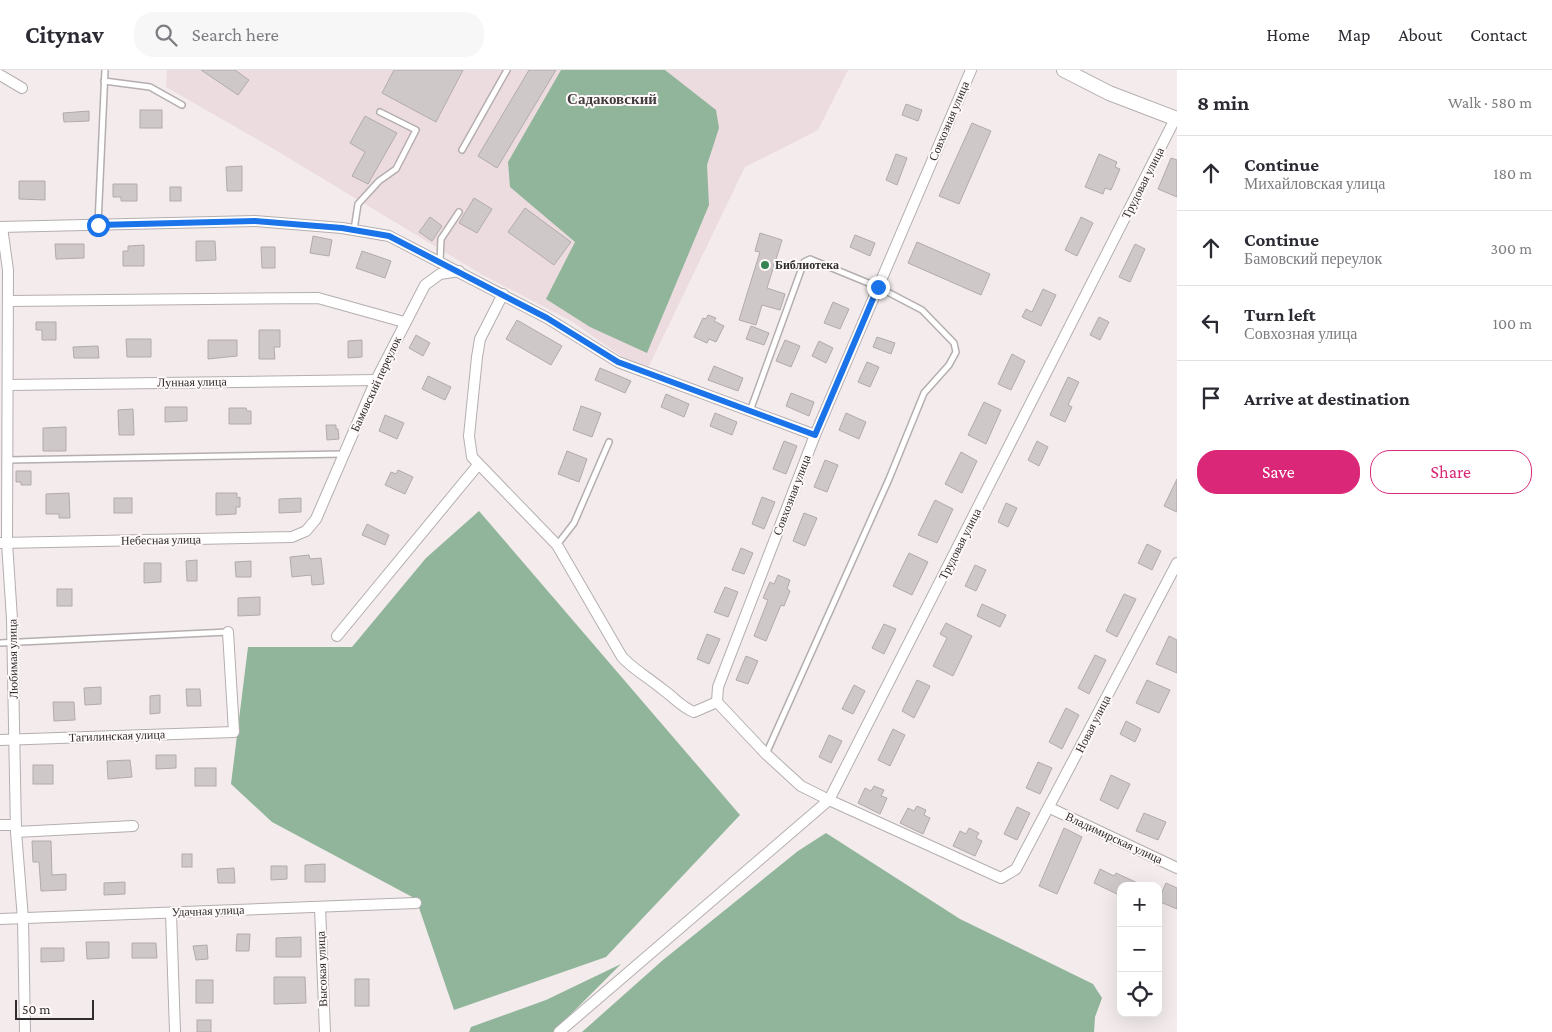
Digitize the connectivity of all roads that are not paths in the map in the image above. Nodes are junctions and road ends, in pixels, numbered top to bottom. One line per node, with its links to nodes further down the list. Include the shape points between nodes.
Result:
1 (105, 70): 6 (lane)
2 (507, 70): 11 (lane)
3 (971, 70): 18 (street, Совхозная улица)
4 (1064, 70): 10 (main road, via 1110,93)
5 (0, 75): 7 (street)
6 (104, 82): 8 (lane, via 150,87); 13 (lane)
7 (22, 88)
8 (182, 105)
9 (380, 112): 15 (lane, via 416,130 396,169 379,181 358,204)
10 (1176, 119): 42 (street, Трудовая улица)
11 (462, 150)
12 (459, 212): 16 (lane, via 440,240)
13 (98, 225): 14 (street); 15 (street, via 255,221)
14 (1, 227): 20 (street, Любимая улица, via 8,270)
15 (354, 230): 16 (street, via 389,236)
16 (440, 261): 17 (street)
17 (460, 271): 19 (street); 21 (street, Бамовский переулок, via 440,274 425,285)
18 (878, 287): 24 (lane, via 816,260 804,262); 25 (street, Совхозная улица); 41 (lane, via 922,310 954,343 956,352 924,393)
19 (502, 294): 24 (street, via 618,362); 29 (street, via 480,339 477,356 469,436 472,457)
20 (8, 301): 21 (street, via 318,298); 23 (street, Любимая улица)
21 (404, 322): 22 (street, Бамовский переулок)
22 (376, 380): 23 (street, Лунная улица); 27 (street, Бамовский переулок)
23 (8, 385): 28 (street, Любимая улица)
24 (750, 411): 25 (street)
25 (815, 435): 38 (street, Совхозная улица, via 718,687)
26 (609, 442): 32 (lane, via 574,523)
27 (344, 454): 28 (lane); 30 (street, Бамовский переулок)
28 (8, 460): 31 (street, Любимая улица)
29 (478, 465): 32 (street); 35 (street)
30 (316, 519): 31 (street, Небесная улица, via 306,531 292,537)
31 (3, 543): 37 (street, Любимая улица)
32 (558, 545): 38 (street, via 629,664 684,708 694,712)
33 (1177, 563): 43 (street, Новая улица)
34 (228, 632): 37 (lane); 40 (street, Тагилинская улица, via 234,732)
35 (337, 636)
36 (0, 643): 37 (lane)
37 (13, 643): 40 (street, Любимая улица)
38 (717, 702): 41 (street)
39 (0, 740): 40 (street, Тагилинская улица)
40 (15, 740): 46 (street, Любимая улица)
41 (766, 754): 42 (street, via 801,786)
42 (829, 800): 43 (street, Новая улица, via 1001,878 1016,869); 56 (street)
43 (1050, 808): 47 (street, Владимирская улица)
44 (0, 825): 46 (street)
45 (133, 826): 46 (street)
46 (16, 828): 52 (street, Любимая улица)
47 (1177, 868)
48 (416, 903): 49 (street, Удачная улица)
49 (320, 907): 50 (street, Удачная улица); 55 (street, Высокая улица)
50 (171, 913): 52 (street, Удачная улица); 54 (street)
51 (0, 919): 52 (street, Удачная улица)
52 (23, 919): 53 (street, Любимая улица)
53 (25, 1032)
54 (175, 1032)
55 (325, 1032)
56 (559, 1032)

